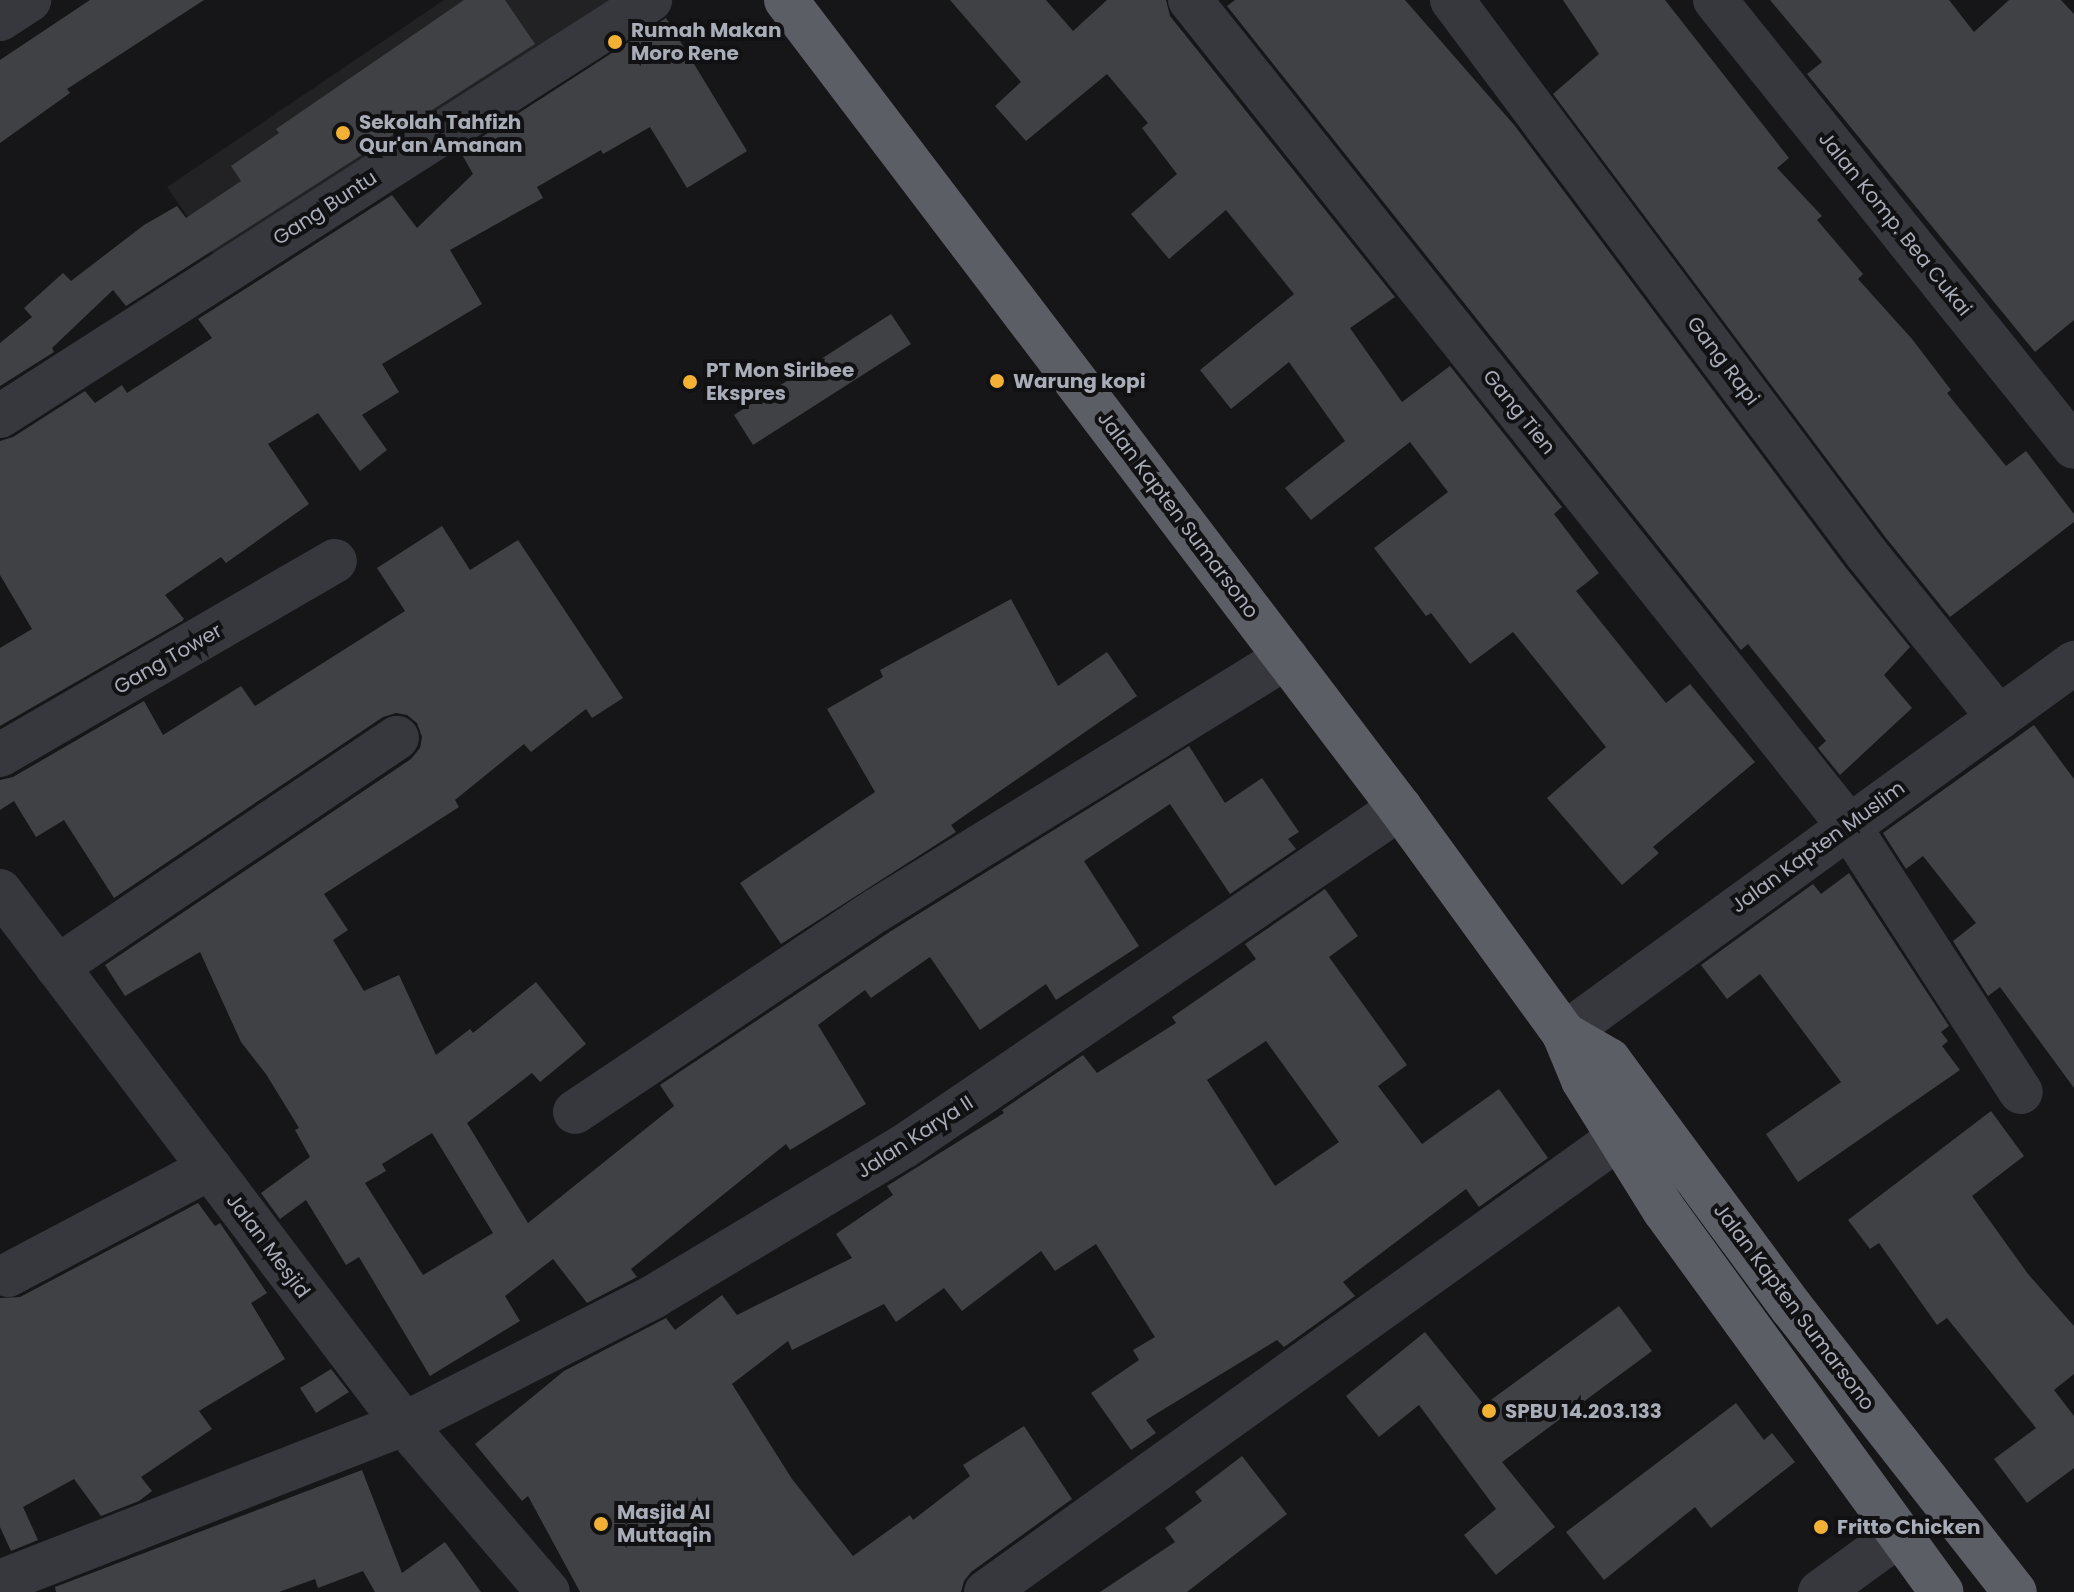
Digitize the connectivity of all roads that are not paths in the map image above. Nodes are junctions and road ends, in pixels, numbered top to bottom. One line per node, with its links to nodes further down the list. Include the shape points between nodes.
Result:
1 (29, 0): 7 (street)
2 (650, 0): 8 (street, Gang Buntu)
3 (786, 0): 11 (highway, Jalan Kapten Sumarsono)
4 (1190, 0): 17 (street, Gang Tien)
5 (1452, 0): 13 (street, Gang Rapi, via 1857,540)
6 (1715, 0): 9 (street, Jalan Komp. Bea Cukai)
7 (0, 19)
8 (0, 416)
9 (2074, 447)
10 (335, 561): 15 (street, Gang Tower)
11 (1286, 657): 16 (highway, Jalan Kapten Sumarsono); 22 (street, via 877,910)
12 (2074, 663): 13 (street, Jalan Kapten Muslim)
13 (1999, 718): 17 (street, Jalan Kapten Muslim)
14 (397, 738): 19 (street)
15 (0, 755)
16 (1400, 808): 20 (highway, Jalan Kapten Sumarsono); 26 (street, Jalan Karya II, via 903,1147 653,1297)
17 (1848, 825): 20 (street, Jalan Kapten Muslim); 21 (street, Gang Tien)
18 (0, 891): 19 (street, Jalan Mesjid)
19 (57, 967): 24 (street, Jalan Mesjid)
20 (1564, 1034): 23 (highway, Jalan Kapten Sumarsono); 33 (highway, Jalan Kapten Sumarsono, via 1609,1060 1792,1308)
21 (2021, 1092)
22 (575, 1112)
23 (1617, 1139): 27 (highway, Jalan Kapten Sumarsono); 30 (street)
24 (210, 1168): 25 (street); 26 (street, Jalan Mesjid)
25 (8, 1275)
26 (404, 1424): 28 (street, Jalan Karya II); 29 (street, Jalan Mesjid)
27 (1900, 1534): 31 (street); 32 (highway, Jalan Kapten Sumarsono)
28 (0, 1582)
29 (548, 1592)
30 (986, 1592)
31 (1820, 1592)
32 (1942, 1592)
33 (2015, 1592)

